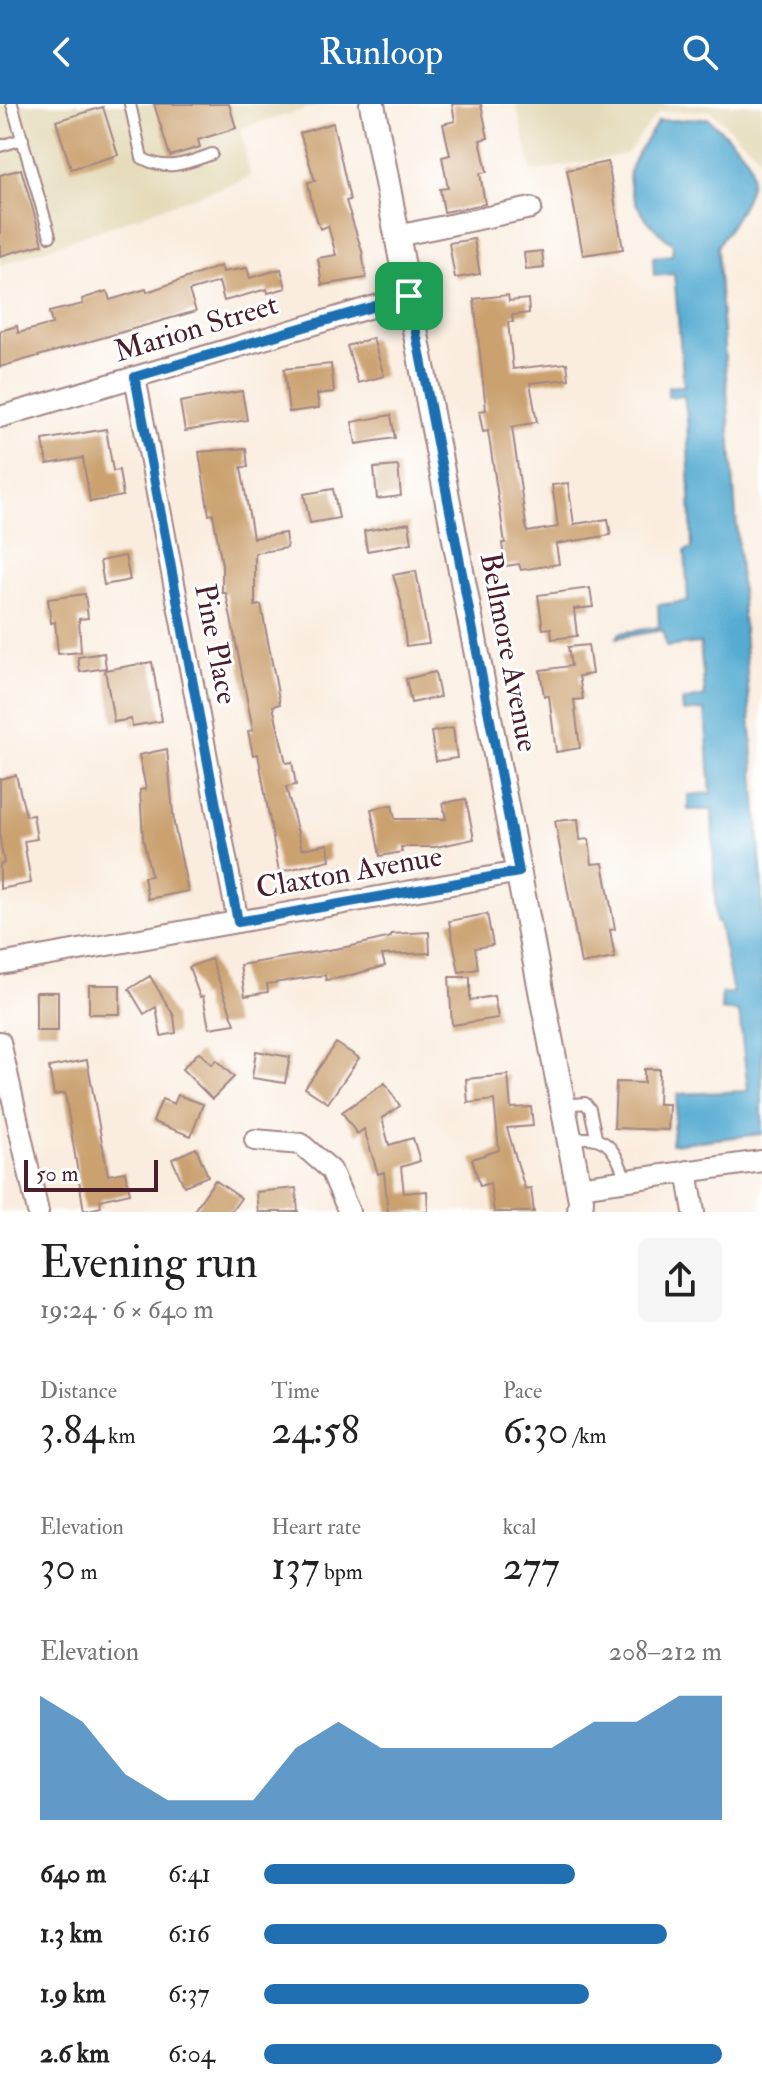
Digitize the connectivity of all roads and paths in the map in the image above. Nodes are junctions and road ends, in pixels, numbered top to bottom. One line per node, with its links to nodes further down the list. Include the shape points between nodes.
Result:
1 (12, 104): 4 (lane)
2 (130, 104): 6 (lane, via 142,158 155,166 175,167)
3 (372, 104): 9 (street, Bellmore Avenue)
4 (23, 139): 5 (lane); 8 (lane)
5 (0, 146)
6 (212, 154)
7 (531, 208): 9 (street)
8 (50, 236)
9 (397, 236): 10 (street, Bellmore Avenue)
10 (409, 296): 11 (street, Marion Street); 13 (street, Bellmore Avenue)
11 (135, 377): 12 (street, Marion Street); 14 (street, Pine Place)
12 (0, 417)
13 (519, 872): 14 (street, Claxton Avenue); 17 (street, Bellmore Avenue)
14 (238, 922): 15 (street, Claxton Avenue)
15 (0, 964)
16 (0, 1042): 25 (street)
17 (563, 1105): 18 (lane, via 585,1103); 20 (street, Bellmore Avenue)
18 (596, 1137): 20 (lane); 23 (lane, via 616,1151)
19 (255, 1140): 26 (street, via 301,1144 331,1170)
20 (570, 1140): 24 (street, Bellmore Avenue)
21 (762, 1161): 22 (street)
22 (687, 1171): 23 (street); 28 (street)
23 (626, 1180): 24 (street)
24 (579, 1187): 27 (street, Bellmore Avenue)
25 (38, 1212)
26 (349, 1212)
27 (580, 1212)
28 (694, 1212)

